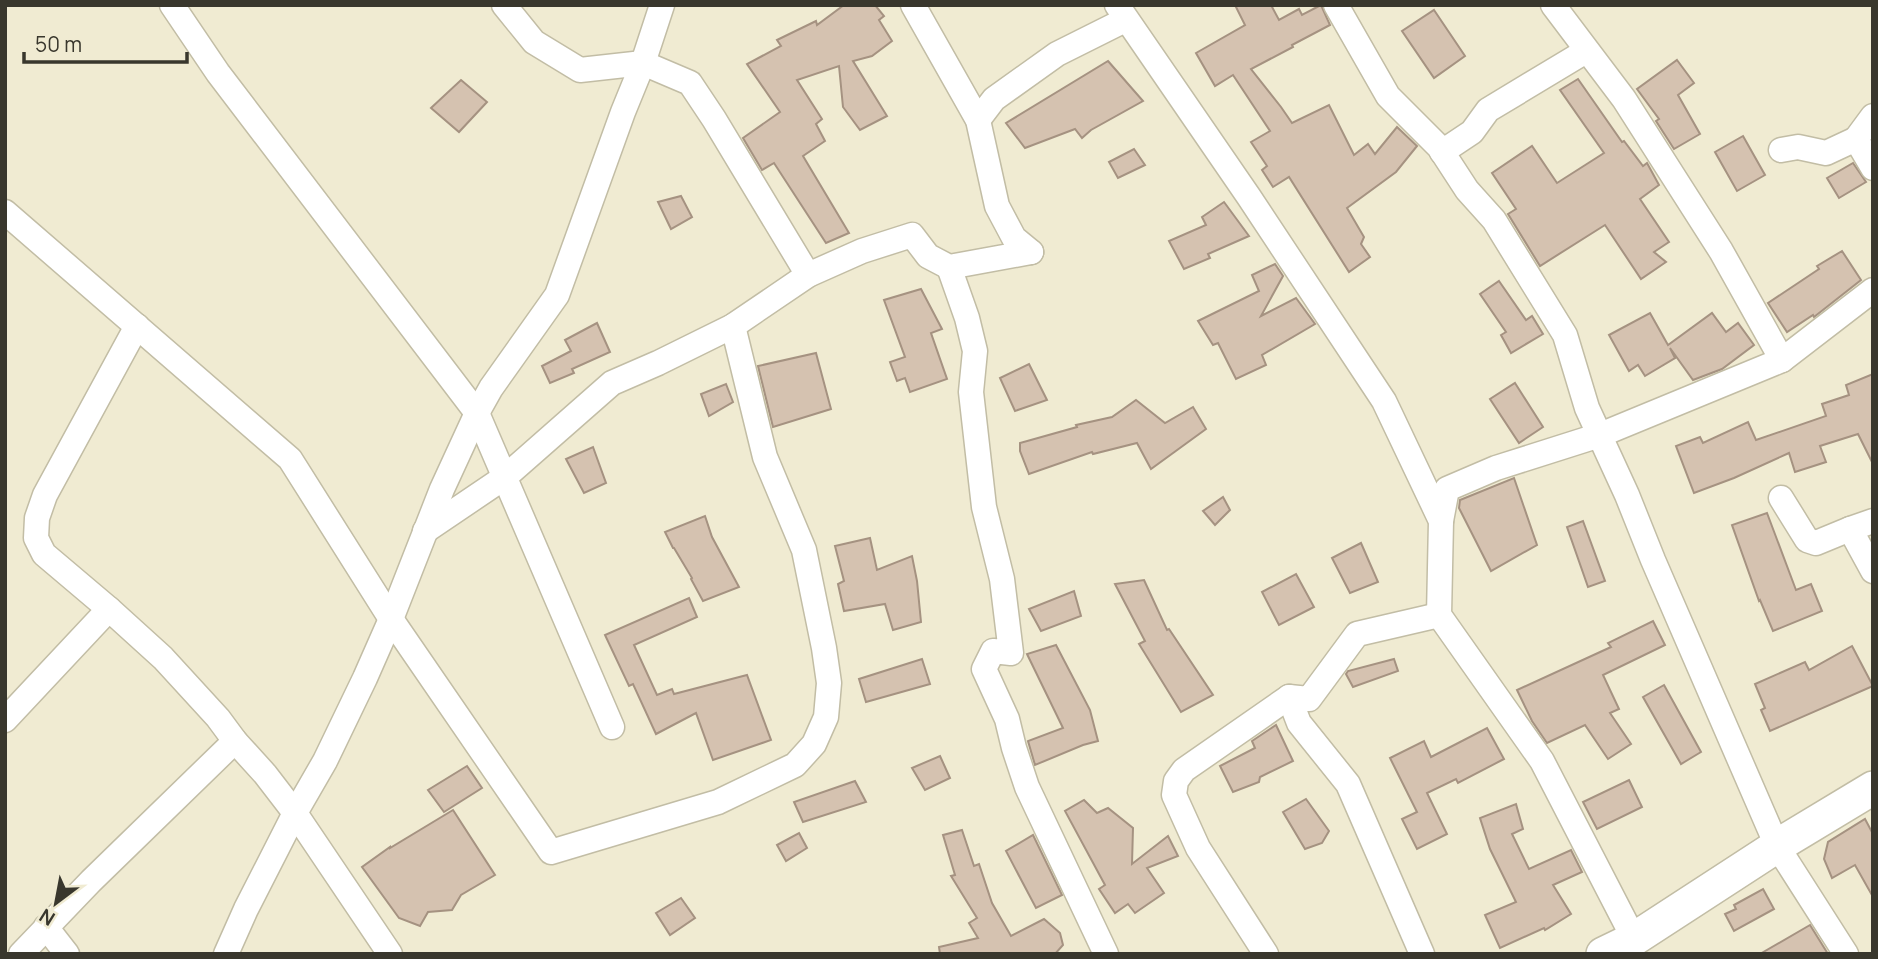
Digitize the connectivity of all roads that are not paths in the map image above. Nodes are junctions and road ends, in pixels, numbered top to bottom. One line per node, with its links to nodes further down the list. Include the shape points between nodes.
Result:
1 (172, 5): 23 (street, via 226,84)
2 (504, 5): 9 (street, via 534,42 580,70)
3 (663, 5): 9 (street)
4 (913, 5): 11 (street)
5 (1336, 5): 14 (street, via 1388,96)
6 (1553, 5): 8 (street)
7 (1121, 13): 11 (street, via 994,99); 27 (street, via 1384,401)
8 (1586, 51): 14 (street, via 1488,110 1472,132); 22 (street, via 1624,99 1721,251)
9 (643, 63): 18 (street, via 690,83); 23 (street, via 557,295)
10 (1873, 116): 12 (street)
11 (978, 120): 17 (street, via 997,206 1014,238 1031,252)
12 (1856, 139): 13 (street, via 1826,153 1798,147); 15 (street)
13 (1781, 150)
14 (1442, 152): 24 (street, via 1494,220 1565,335)
15 (1873, 168)
16 (5, 212): 20 (street)
17 (949, 267): 18 (street, via 928,256 912,235); 47 (street, via 975,351 971,393 984,507 1002,579 1011,653 993,651 984,669 1007,719 1027,787)
18 (808, 275): 21 (street)
19 (1873, 290): 22 (street)
20 (137, 326): 31 (street, via 37,518 36,538 44,554); 33 (street, via 290,459)
21 (733, 326): 25 (street, via 611,383); 33 (street, via 765,457 804,551 829,683 825,716 814,744 795,765 719,802 551,852)
22 (1782, 360): 24 (street)
23 (477, 413): 25 (street); 29 (street)
24 (1600, 435): 27 (street, via 1447,489); 40 (street)
25 (505, 477): 29 (street); 36 (street)
26 (1781, 498): 28 (street, via 1812,542)
27 (1441, 521): 32 (street)
28 (1861, 525): 30 (street)
29 (425, 531): 33 (street)
30 (1873, 571)
31 (109, 609): 35 (street); 37 (street, via 163,658)
32 (1439, 615): 34 (street, via 1357,634 1309,699); 42 (street, via 1542,761)
33 (391, 619): 39 (street, via 325,761)
34 (1289, 697): 48 (street, via 1184,771 1174,794 1198,848); 49 (street, via 1299,723 1348,784)
35 (5, 720)
36 (612, 727)
37 (235, 741): 39 (street); 41 (street)
38 (1873, 788): 40 (main road)
39 (295, 813): 45 (street); 46 (street)
40 (1777, 846): 42 (main road); 51 (street)
41 (46, 927): 43 (street); 44 (street)
42 (1634, 939): 50 (main road)
43 (21, 954)
44 (67, 954)
45 (226, 954)
46 (390, 954)
47 (1106, 954)
48 (1266, 954)
49 (1422, 954)
50 (1603, 954)
51 (1846, 954)

